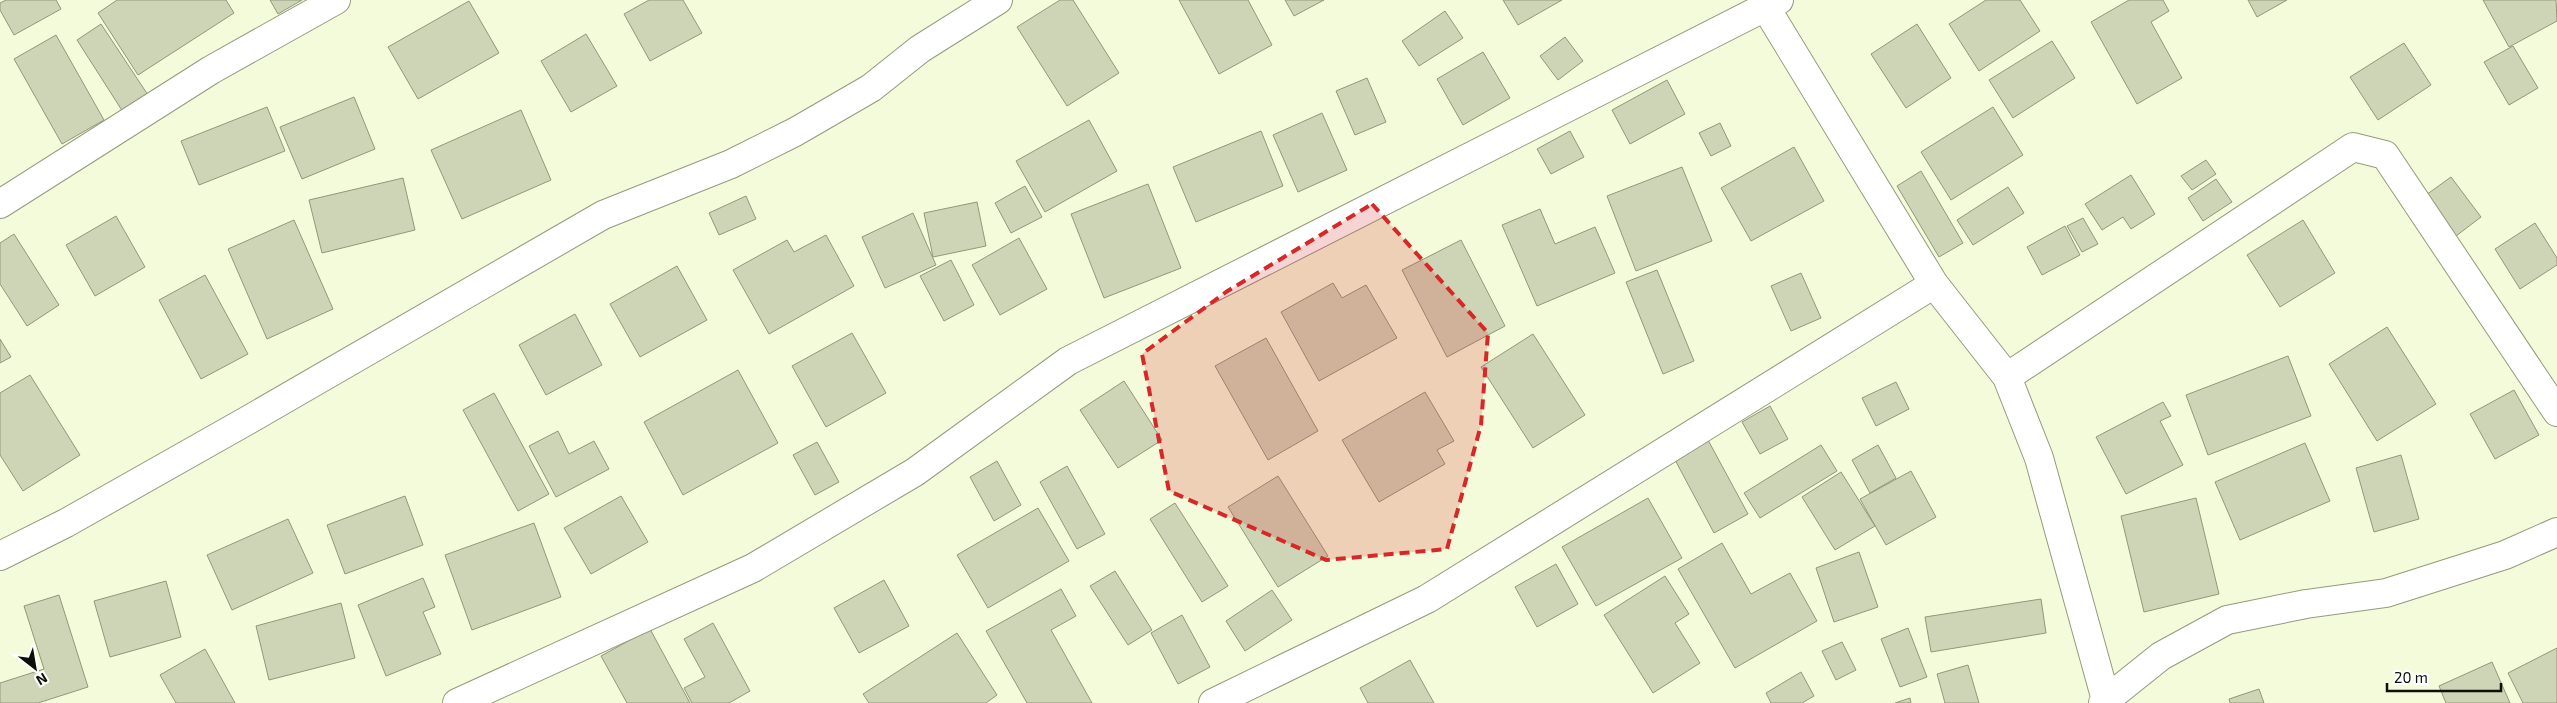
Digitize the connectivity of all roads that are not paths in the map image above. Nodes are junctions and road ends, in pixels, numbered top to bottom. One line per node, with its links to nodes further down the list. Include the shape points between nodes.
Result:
1 (336, 0): 4 (street, via 211,70)
2 (998, 0): 9 (street, via 920,49 871,88 795,132 731,164 603,215 66,523)
3 (1772, 4): 5 (street); 11 (street, via 1068,361 915,472 753,568)
4 (0, 204)
5 (1934, 284): 6 (street); 12 (street, via 1427,599)
6 (2007, 377): 7 (street, via 2353,147 2385,155); 10 (street, via 2039,458)
7 (2557, 412)
8 (2557, 532): 10 (street, via 2504,555 2386,593 2226,620 2162,656)
9 (0, 556)
10 (2106, 702)
11 (457, 703)
12 (1213, 703)

